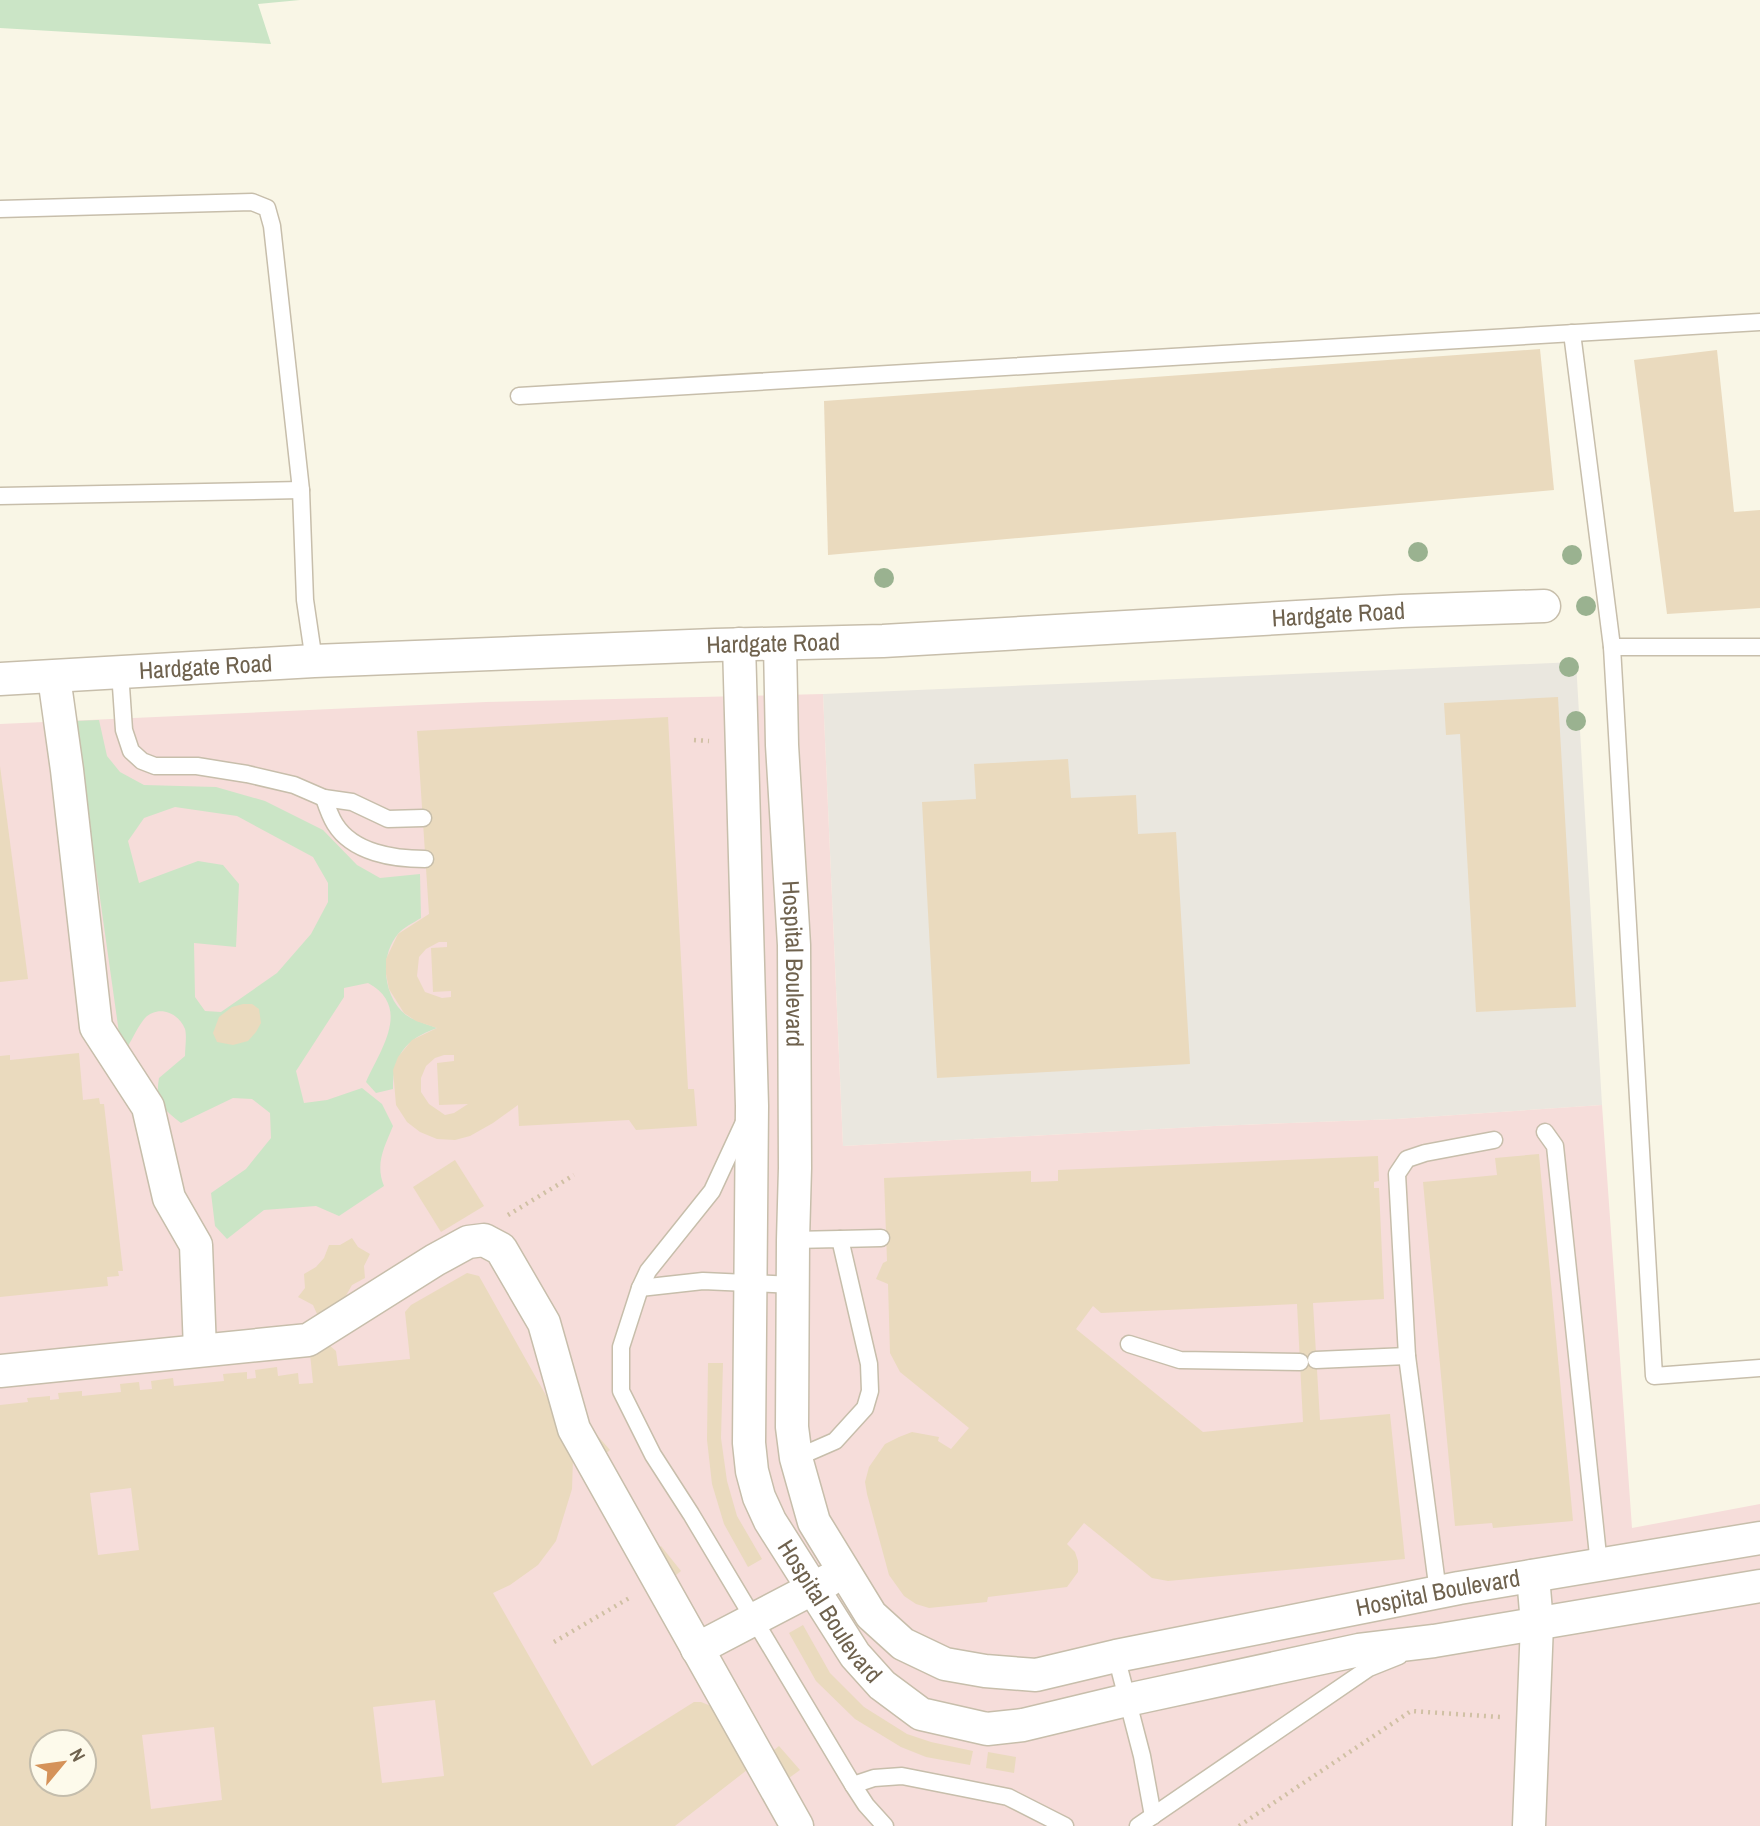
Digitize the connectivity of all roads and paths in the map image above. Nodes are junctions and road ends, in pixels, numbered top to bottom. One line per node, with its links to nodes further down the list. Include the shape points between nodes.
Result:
1 (0, 209): 5 (lane, via 253,202 267,208)
2 (1760, 322): 3 (lane)
3 (1572, 333): 4 (lane); 10 (lane)
4 (520, 396)
5 (301, 490): 6 (lane); 12 (lane, via 305,600)
6 (0, 496)
7 (1544, 606): 9 (street, Hardgate Road)
8 (738, 644): 9 (street, Hardgate Road); 12 (street, Hardgate Road); 19 (street, Hospital Boulevard)
9 (780, 644): 26 (street, Hospital Boulevard, via 794,945)
10 (1612, 646): 11 (lane); 35 (lane, via 1654,1376)
11 (1760, 647)
12 (314, 661): 13 (street, Hardgate Road)
13 (120, 672): 14 (street, Hardgate Road); 16 (lane, via 124,730 131,751 142,761 247,774)
14 (54, 677): 15 (street, Hardgate Road); 31 (street, via 96,1027 148,1107 169,1198 196,1245)
15 (0, 679)
16 (324, 798): 17 (lane, via 352,802 388,819); 18 (lane, via 335,825 353,841 399,859)
17 (423, 818)
18 (425, 859)
19 (752, 1106): 27 (street, Hospital Boulevard); 29 (lane, Hospital Boulevard, via 712,1191 648,1271)
20 (1545, 1132): 39 (lane, via 1555,1146)
21 (1494, 1140): 32 (lane, via 1407,1159 1397,1174)
22 (574, 1175): 25 (path, via 491,1225)
23 (881, 1238): 24 (lane)
24 (840, 1239): 26 (lane); 37 (lane, via 869,1364 870,1391 865,1408 835,1441)
25 (484, 1240): 31 (street, via 468,1242 435,1260 309,1340); 42 (street, via 501,1249 544,1323 574,1429)
26 (793, 1240): 28 (street, Hospital Boulevard)
27 (752, 1283): 28 (lane); 29 (lane, via 703,1281); 44 (street, Hospital Boulevard, via 752,1471 770,1521)
28 (794, 1285): 37 (street, Hospital Boulevard, via 792,1427)
29 (640, 1288): 46 (lane, Hospital Boulevard, via 621,1347 621,1391 653,1455)
30 (1129, 1343): 34 (lane, via 1180,1360)
31 (200, 1350): 36 (street)
32 (1407, 1356): 33 (lane); 45 (lane)
33 (1316, 1360)
34 (1300, 1362)
35 (1760, 1368)
36 (0, 1371)
37 (796, 1458): 40 (street, Hospital Boulevard, via 814,1522)
38 (1760, 1538): 39 (street, Hospital Boulevard)
39 (1599, 1565): 41 (street, Hospital Boulevard)
40 (845, 1572): 44 (street); 51 (street, Hospital Boulevard, via 871,1615 903,1644 945,1664 1036,1675)
41 (1533, 1576): 45 (street, Hospital Boulevard); 47 (street)
42 (659, 1581): 49 (path); 50 (street)
43 (1760, 1586): 47 (street, Hospital Boulevard)
44 (811, 1588): 46 (street); 52 (street, Hospital Boulevard, via 855,1655 882,1685 921,1714 987,1729)
45 (1438, 1592): 51 (street, Hospital Boulevard)
46 (753, 1618): 50 (street); 54 (lane, Hospital Boulevard)
47 (1537, 1624): 48 (street, Hospital Boulevard); 53 (street)
48 (1434, 1641): 52 (street, Hospital Boulevard, via 1359,1650); 55 (lane, Hospital Boulevard, via 1369,1668)
49 (554, 1642)
50 (697, 1649): 56 (street)
51 (1116, 1656): 52 (lane)
52 (1127, 1700): 55 (lane)
53 (1533, 1719): 60 (path, via 1411,1711); 61 (street)
54 (853, 1786): 57 (lane, Hospital Boulevard); 58 (lane, via 874,1777 902,1776 1008,1797)
55 (1153, 1816): 59 (lane, Hospital Boulevard)
56 (797, 1826)
57 (885, 1826)
58 (1065, 1826)
59 (1138, 1826)
60 (1239, 1826)
61 (1529, 1826)

